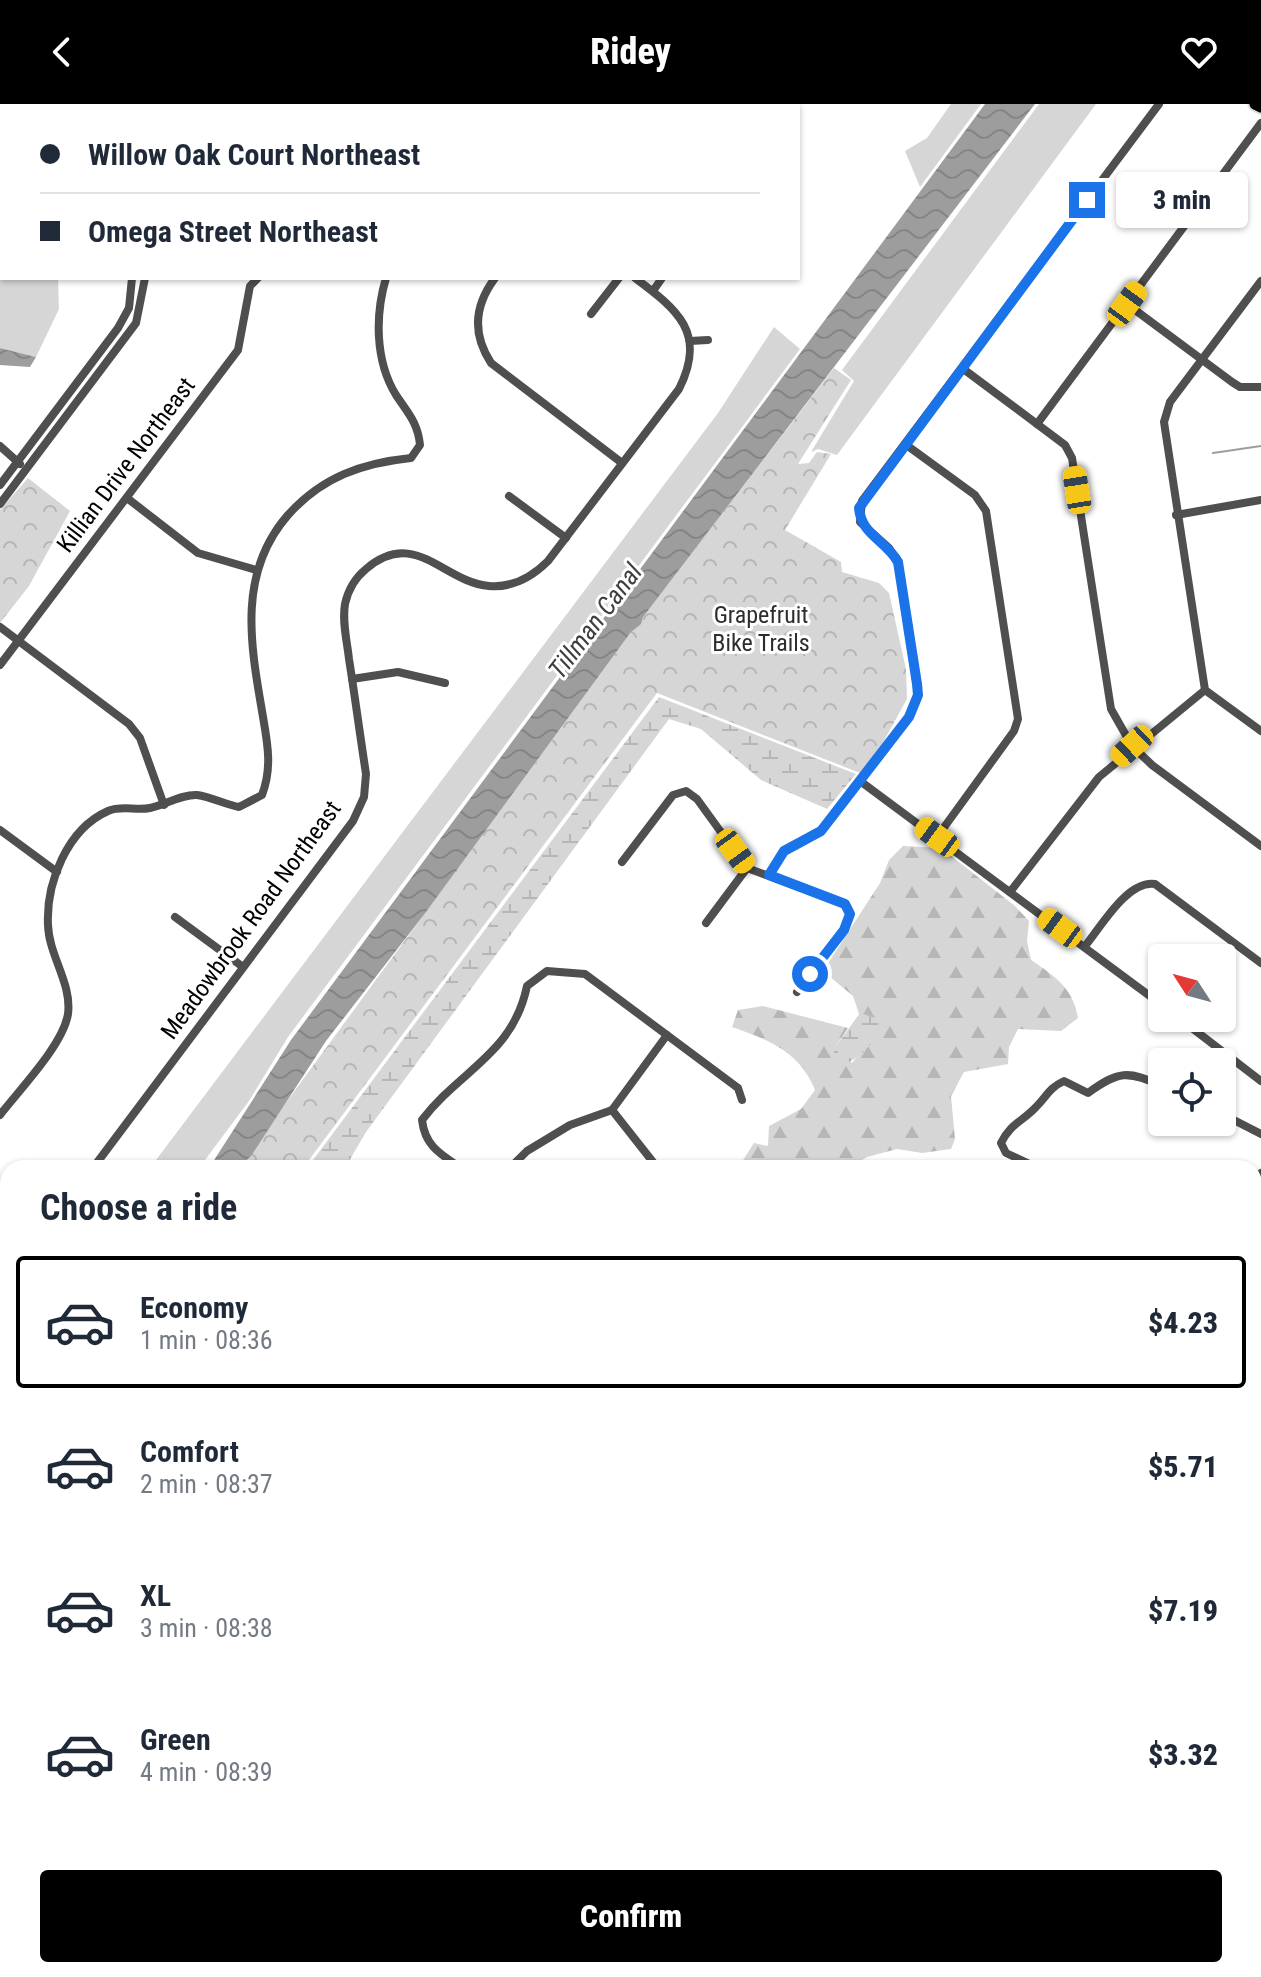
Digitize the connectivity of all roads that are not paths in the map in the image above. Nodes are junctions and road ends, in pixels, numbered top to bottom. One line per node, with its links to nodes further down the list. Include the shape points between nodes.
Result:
1 (1159, 104): 20 (street)
2 (1255, 104): 3 (main road)
3 (1261, 107)
4 (1261, 123): 15 (street)
5 (132, 280): 25 (street, via 129,308 118,328)
6 (145, 280): 27 (street, via 136,323)
7 (256, 280): 30 (street, Killian Drive Northeast, via 250,286 238,350)
8 (385, 280): 35 (street, via 379,302 380,355 394,392 418,425 420,445 411,458 372,462 334,477 300,502 279,526)
9 (494, 280): 26 (street, via 480,304 477,329 491,363)
10 (617, 280): 16 (street)
11 (638, 280): 14 (street)
12 (661, 280): 14 (street)
13 (1261, 281): 19 (street)
14 (653, 291): 18 (street, via 679,313)
15 (1127, 304): 19 (street); 22 (street)
16 (591, 314)
17 (708, 340): 18 (street)
18 (690, 341): 26 (street, Meadowbrook Road Northeast, via 688,370 679,389)
19 (1202, 360): 21 (street, via 1240,387); 33 (street, via 1166,410 1165,442)
20 (962, 368): 22 (street); 23 (street)
21 (1261, 387)
22 (1037, 424): 43 (street, via 1065,445 1072,458 1111,709)
23 (905, 444): 44 (street, via 862,501 860,522 898,562 918,695 909,717); 47 (street, via 975,495 986,511 1018,719)
24 (0, 446): 25 (street)
25 (17, 462): 27 (street); 28 (street)
26 (622, 463): 34 (street, Meadowbrook Road Northeast)
27 (27, 470): 32 (street)
28 (0, 485)
29 (509, 496): 34 (street)
30 (127, 498): 35 (street, via 198,553); 37 (street, Killian Drive Northeast)
31 (1261, 500): 33 (street)
32 (0, 504)
33 (1176, 515): 41 (street)
34 (566, 538): 39 (street, Meadowbrook Road Northeast, via 535,574 507,585 473,583 415,554 385,557 370,565 357,577 345,606)
35 (256, 570): 45 (street, via 249,627 270,774 262,795 239,807 199,795)
36 (0, 627): 37 (street)
37 (19, 642): 38 (street, Killian Drive Northeast); 45 (street, via 129,724 140,738)
38 (0, 665)
39 (352, 679): 40 (street, via 398,672); 58 (street, Meadowbrook Road Northeast, via 366,774 364,797 353,821)
40 (445, 683)
41 (1205, 690): 42 (street); 43 (street)
42 (1261, 731)
43 (1132, 746): 48 (street); 53 (street, via 1099,777)
44 (860, 781): 47 (street); 52 (street, via 821,831 784,851)
45 (164, 805): 51 (street, via 116,808 98,816 71,844)
46 (0, 830): 51 (street)
47 (937, 837): 53 (street)
48 (1261, 846)
49 (622, 862): 50 (street, via 673,795 686,791)
50 (747, 868): 52 (street); 55 (street)
51 (57, 872): 67 (street, via 48,901 48,926 67,990 68,1013 56,1042)
52 (769, 875): 59 (street, via 845,904 850,914 844,930)
53 (1010, 892): 56 (street)
54 (175, 917): 58 (street)
55 (706, 923)
56 (1085, 946): 57 (street, via 1131,892 1146,883 1155,884); 60 (street)
57 (1261, 963)
58 (243, 967): 70 (street, Meadowbrook Road Northeast)
59 (797, 992)
60 (1148, 994)
61 (1197, 1032): 64 (street)
62 (667, 1035): 65 (street, via 738,1088); 66 (street); 71 (street, via 585,974 547,971 527,986 522,1013 495,1051 435,1102 422,1120 424,1137)
63 (1148, 1081): 74 (street, via 1128,1073 1109,1077 1088,1093 1064,1081 1048,1089 1037,1106 1009,1127 1001,1143 1006,1153)
64 (1261, 1081)
65 (742, 1100)
66 (612, 1110): 72 (street, via 570,1125); 73 (street)
67 (0, 1115)
68 (1236, 1121): 69 (street)
69 (1261, 1134)
70 (99, 1160)
71 (449, 1160)
72 (518, 1160)
73 (651, 1160)
74 (1021, 1160)

